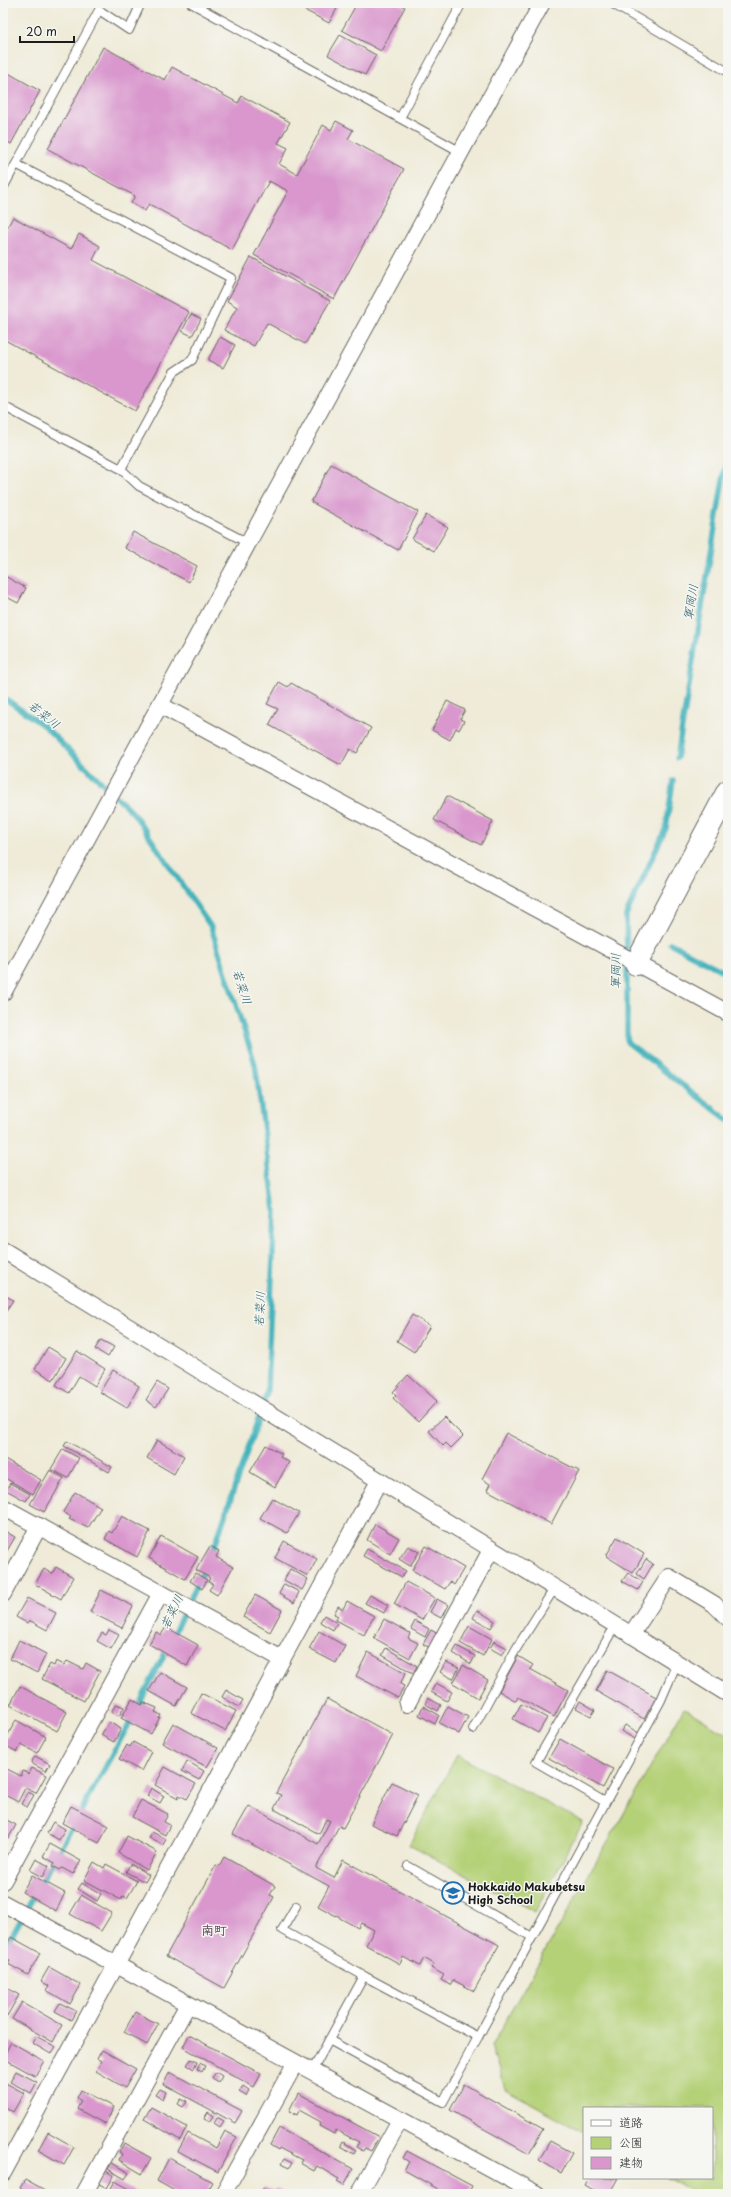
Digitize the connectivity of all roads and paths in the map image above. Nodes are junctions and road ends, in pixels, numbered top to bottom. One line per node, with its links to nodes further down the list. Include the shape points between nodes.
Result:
1 (141, 3): 9 (lane, via 129,30 100,10)
2 (191, 3): 7 (lane)
3 (462, 3): 7 (lane)
4 (542, 3): 8 (street)
5 (611, 3): 6 (lane)
6 (728, 72)
7 (400, 118): 8 (lane)
8 (461, 152): 13 (street)
9 (16, 164): 10 (lane); 12 (lane, via 231,278 192,360 174,372)
10 (3, 188)
11 (3, 406): 12 (lane)
12 (121, 469): 13 (lane, via 139,486)
13 (248, 543): 14 (street)
14 (160, 705): 16 (street); 17 (street)
15 (728, 791): 16 (street)
16 (636, 964): 18 (street)
17 (3, 993)
18 (728, 1013)
19 (3, 1250): 20 (street)
20 (379, 1481): 23 (street); 30 (street)
21 (3, 1507): 22 (street)
22 (39, 1526): 25 (street); 26 (street)
23 (491, 1550): 24 (street); 33 (street)
24 (554, 1589): 28 (street); 34 (lane, via 516,1649)
25 (161, 1593): 30 (street); 37 (street)
26 (3, 1594)
27 (728, 1618): 29 (street, via 714,1604 669,1577)
28 (615, 1626): 29 (street); 35 (lane, via 536,1762)
29 (631, 1635): 31 (street)
30 (282, 1659): 41 (street)
31 (677, 1663): 32 (street); 35 (lane, via 661,1700)
32 (728, 1694)
33 (407, 1704)
34 (473, 1729)
35 (605, 1802): 40 (lane)
36 (408, 1866): 40 (lane)
37 (3, 1881)
38 (3, 1903): 41 (street)
39 (296, 1906): 42 (lane, via 282,1930)
40 (532, 1937): 44 (lane)
41 (117, 1964): 43 (street); 49 (street)
42 (364, 1976): 44 (lane); 45 (lane)
43 (188, 2004): 46 (street); 50 (street)
44 (478, 2037): 45 (lane, via 443,2102)
45 (329, 2040): 47 (lane)
46 (295, 2064): 47 (street); 51 (street)
47 (312, 2073): 48 (street)
48 (400, 2120): 52 (street); 53 (street)
49 (3, 2173)
50 (84, 2194)
51 (223, 2194)
52 (359, 2194)
53 (537, 2194)

